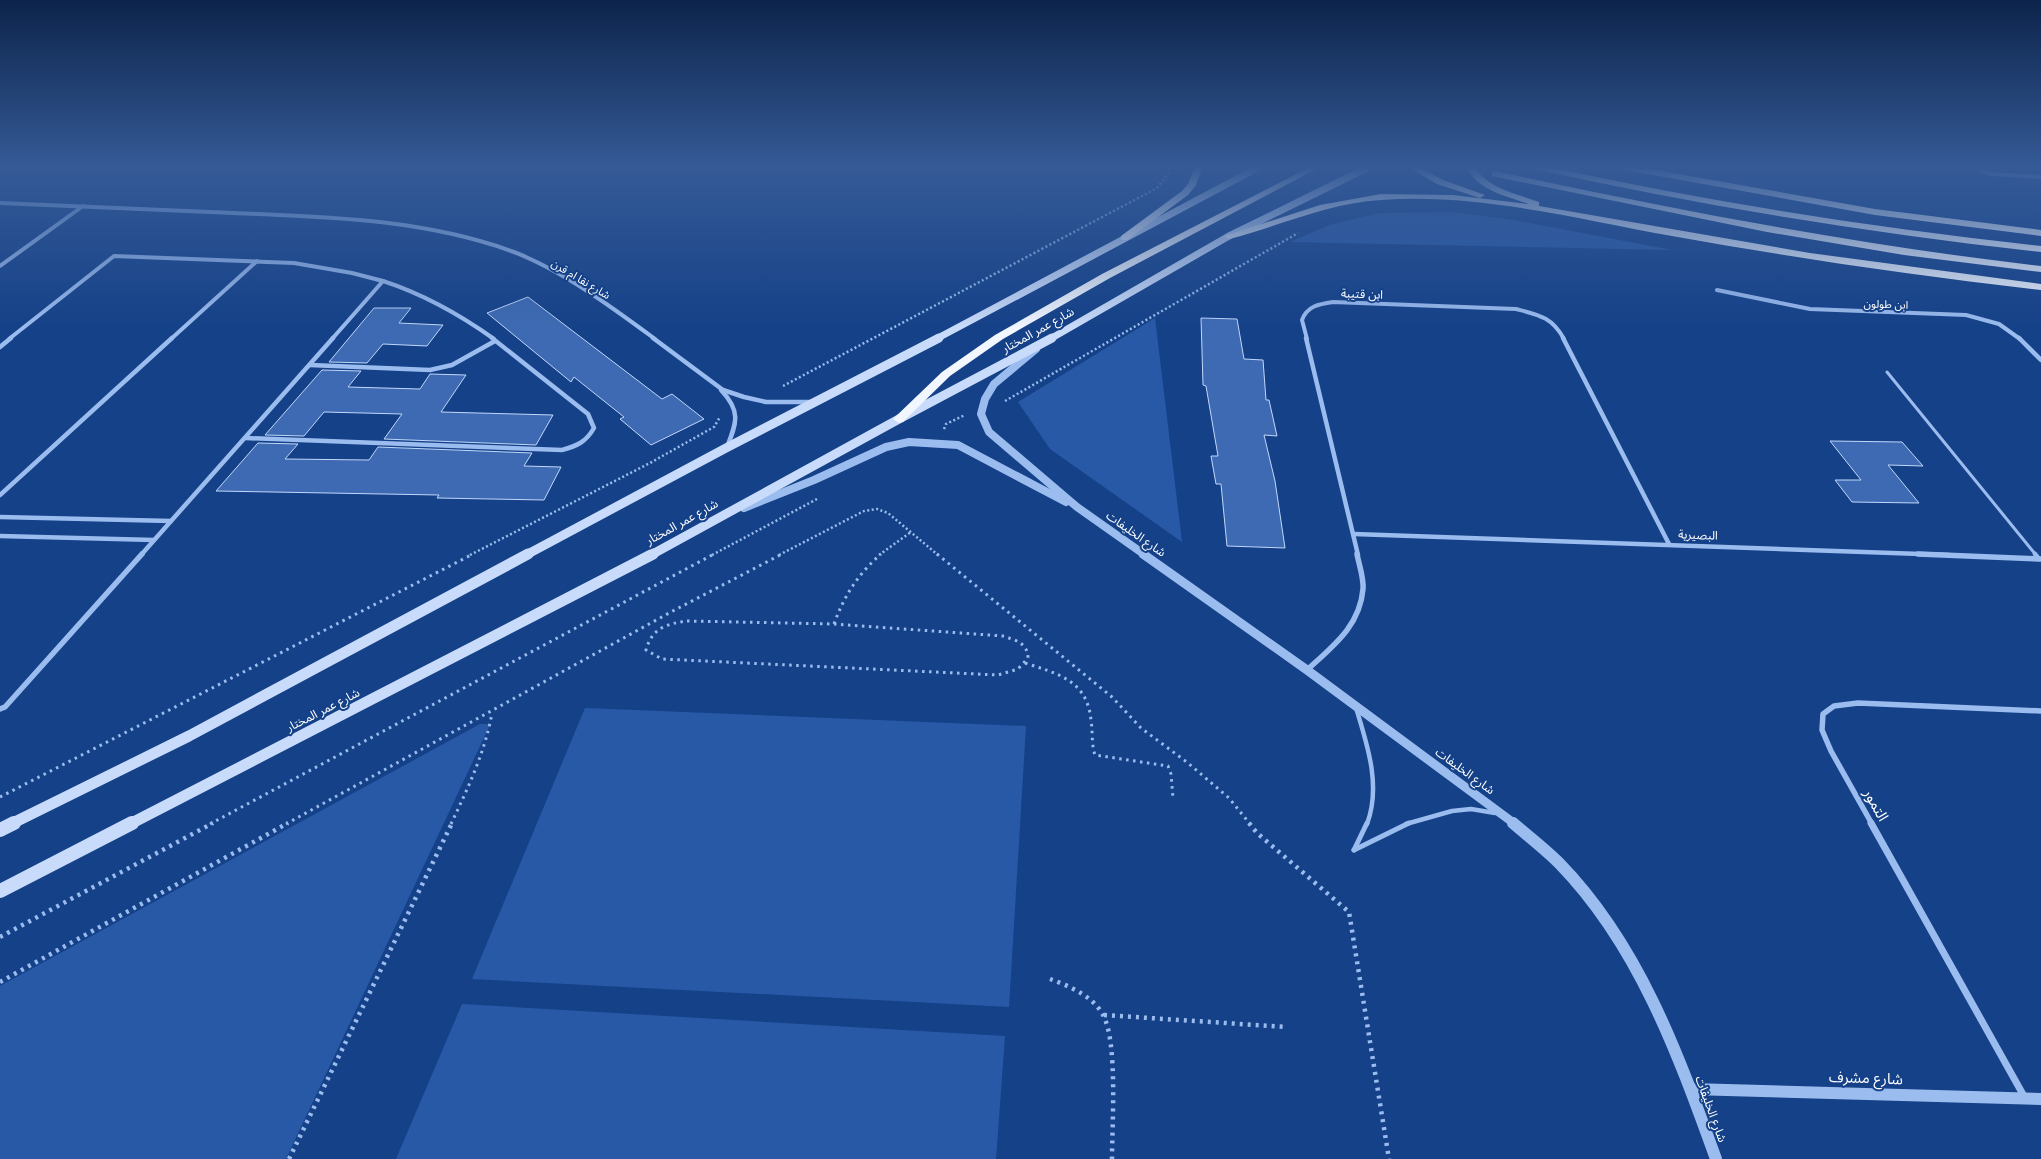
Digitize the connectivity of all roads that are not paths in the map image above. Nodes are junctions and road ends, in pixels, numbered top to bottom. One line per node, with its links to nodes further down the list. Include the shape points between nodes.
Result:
1 (64, 220): 17 (street)
2 (376, 220): 28 (street, شارع نقا ام قرن, via 478,240 516,253 614,309)
3 (1148, 220): 14 (highway)
4 (1158, 220): 14 (main road)
5 (1214, 220): 30 (highway, via 1106,276 998,338 946,374)
6 (1261, 220): 13 (main road, شارع عمر المختار)
7 (1281, 220): 13 (highway)
8 (1601, 220): 20 (highway, via 1888,269)
9 (1719, 220): 18 (highway, via 1900,251)
10 (1826, 220): 15 (highway)
11 (1934, 220): 12 (highway)
12 (2041, 233)
13 (1229, 236): 23 (main road, شارع عمر المختار)
14 (1124, 238): 29 (main road)
15 (2041, 249)
16 (257, 261): 19 (street, via 294,263); 24 (street, via 114,256); 33 (street)
17 (0, 266)
18 (2041, 269)
19 (383, 281): 22 (street, via 402,286 438,304); 26 (street)
20 (2041, 287)
21 (1718, 290): 25 (street, ابن طولون, via 1810,309 1975,316 2011,330)
22 (495, 341): 26 (street, via 452,365 430,370); 31 (street, via 588,414 594,428 588,440 562,450)
23 (1042, 344): 30 (main road, شارع عمر المختار); 34 (street, شارع الخليفات, via 994,384 985,399 982,414 989,432)
24 (0, 347)
25 (2041, 360)
26 (310, 364): 31 (street)
27 (1887, 372): 42 (lane)
28 (715, 384): 29 (street, شارع نقا ام قرن, via 733,394 761,401 792,404); 32 (street, شارع نقا ام قرن, via 733,402 736,417)
29 (818, 401): 32 (main road)
30 (899, 419): 36 (main road, شارع عمر المختار)
31 (246, 438): 37 (street)
32 (726, 448): 48 (main road, via 189,736)
33 (0, 495)
34 (1077, 508): 36 (street, شارع الخليفات, via 958,445 909,442 886,447); 43 (street, شارع الخليفات)
35 (0, 517): 37 (street)
36 (716, 519): 49 (main road, شارع عمر المختار, via 561,604)
37 (171, 521): 40 (street)
38 (1354, 534): 41 (street, البصيرية); 41 (street, ابن قتيبة, via 1302,320 1309,308 1332,302 1516,309 1544,316 1558,330); 43 (street, ابن قتيبة, via 1363,587 1359,611 1344,635)
39 (0, 536): 40 (street)
40 (154, 540): 45 (street)
41 (1670, 544): 42 (street, البصيرية)
42 (2040, 559)
43 (1307, 670): 44 (street, شارع الخليفات)
44 (1355, 706): 47 (street, شارع الخليفات); 47 (lane, via 1368,744 1373,778 1371,811 1354,850 1409,821 1436,814 1470,809)
45 (0, 709)
46 (2041, 711): 51 (street, التمور, via 1858,703 1834,706 1823,714 1822,730)
47 (1504, 815): 50 (street, شارع الخليفات, via 1559,863 1605,918 1651,994)
48 (0, 830)
49 (0, 891)
50 (1691, 1089): 51 (street, شارع مشرف); 53 (street, شارع الخليفات)
51 (2025, 1099): 52 (street, شارع مشرف)
52 (2041, 1100)
53 (1716, 1159)

